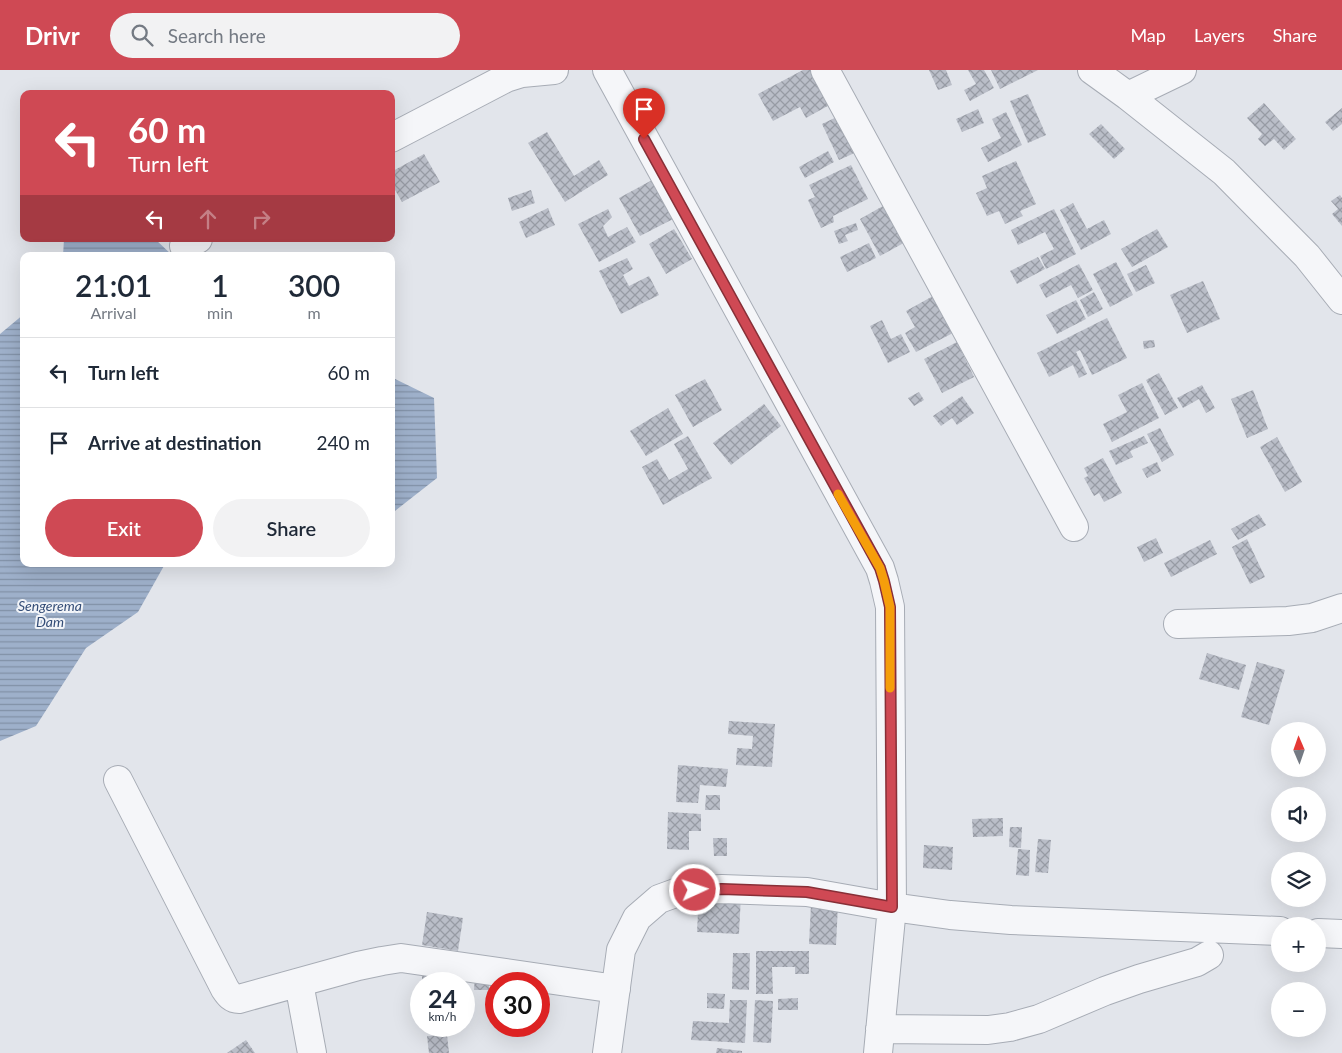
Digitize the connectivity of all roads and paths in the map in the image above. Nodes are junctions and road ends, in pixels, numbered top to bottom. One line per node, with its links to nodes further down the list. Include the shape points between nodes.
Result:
1 (554, 70): 7 (street, via 506,78)
2 (606, 70): 13 (street, via 880,568 890,607)
3 (825, 70): 9 (street)
4 (1092, 70): 6 (street)
5 (1182, 70): 6 (street)
6 (1128, 96): 8 (street, via 1224,172 1307,256)
7 (395, 136)
8 (1342, 300)
9 (1074, 527)
10 (1342, 608): 11 (street, via 1312,618 1288,621)
11 (1178, 624)
12 (118, 780): 18 (street, via 230,997 239,999)
13 (892, 907): 14 (street, via 1011,920); 19 (street, via 807,892 681,891 659,899 637,918 621,950); 20 (street)
14 (1271, 931)
15 (1326, 933): 16 (street)
16 (1342, 934)
17 (1209, 955): 20 (street, via 1010,1027)
18 (299, 983): 19 (street, via 401,958); 21 (street)
19 (616, 989): 22 (street)
20 (879, 1041)
21 (312, 1053)
22 (607, 1053)

